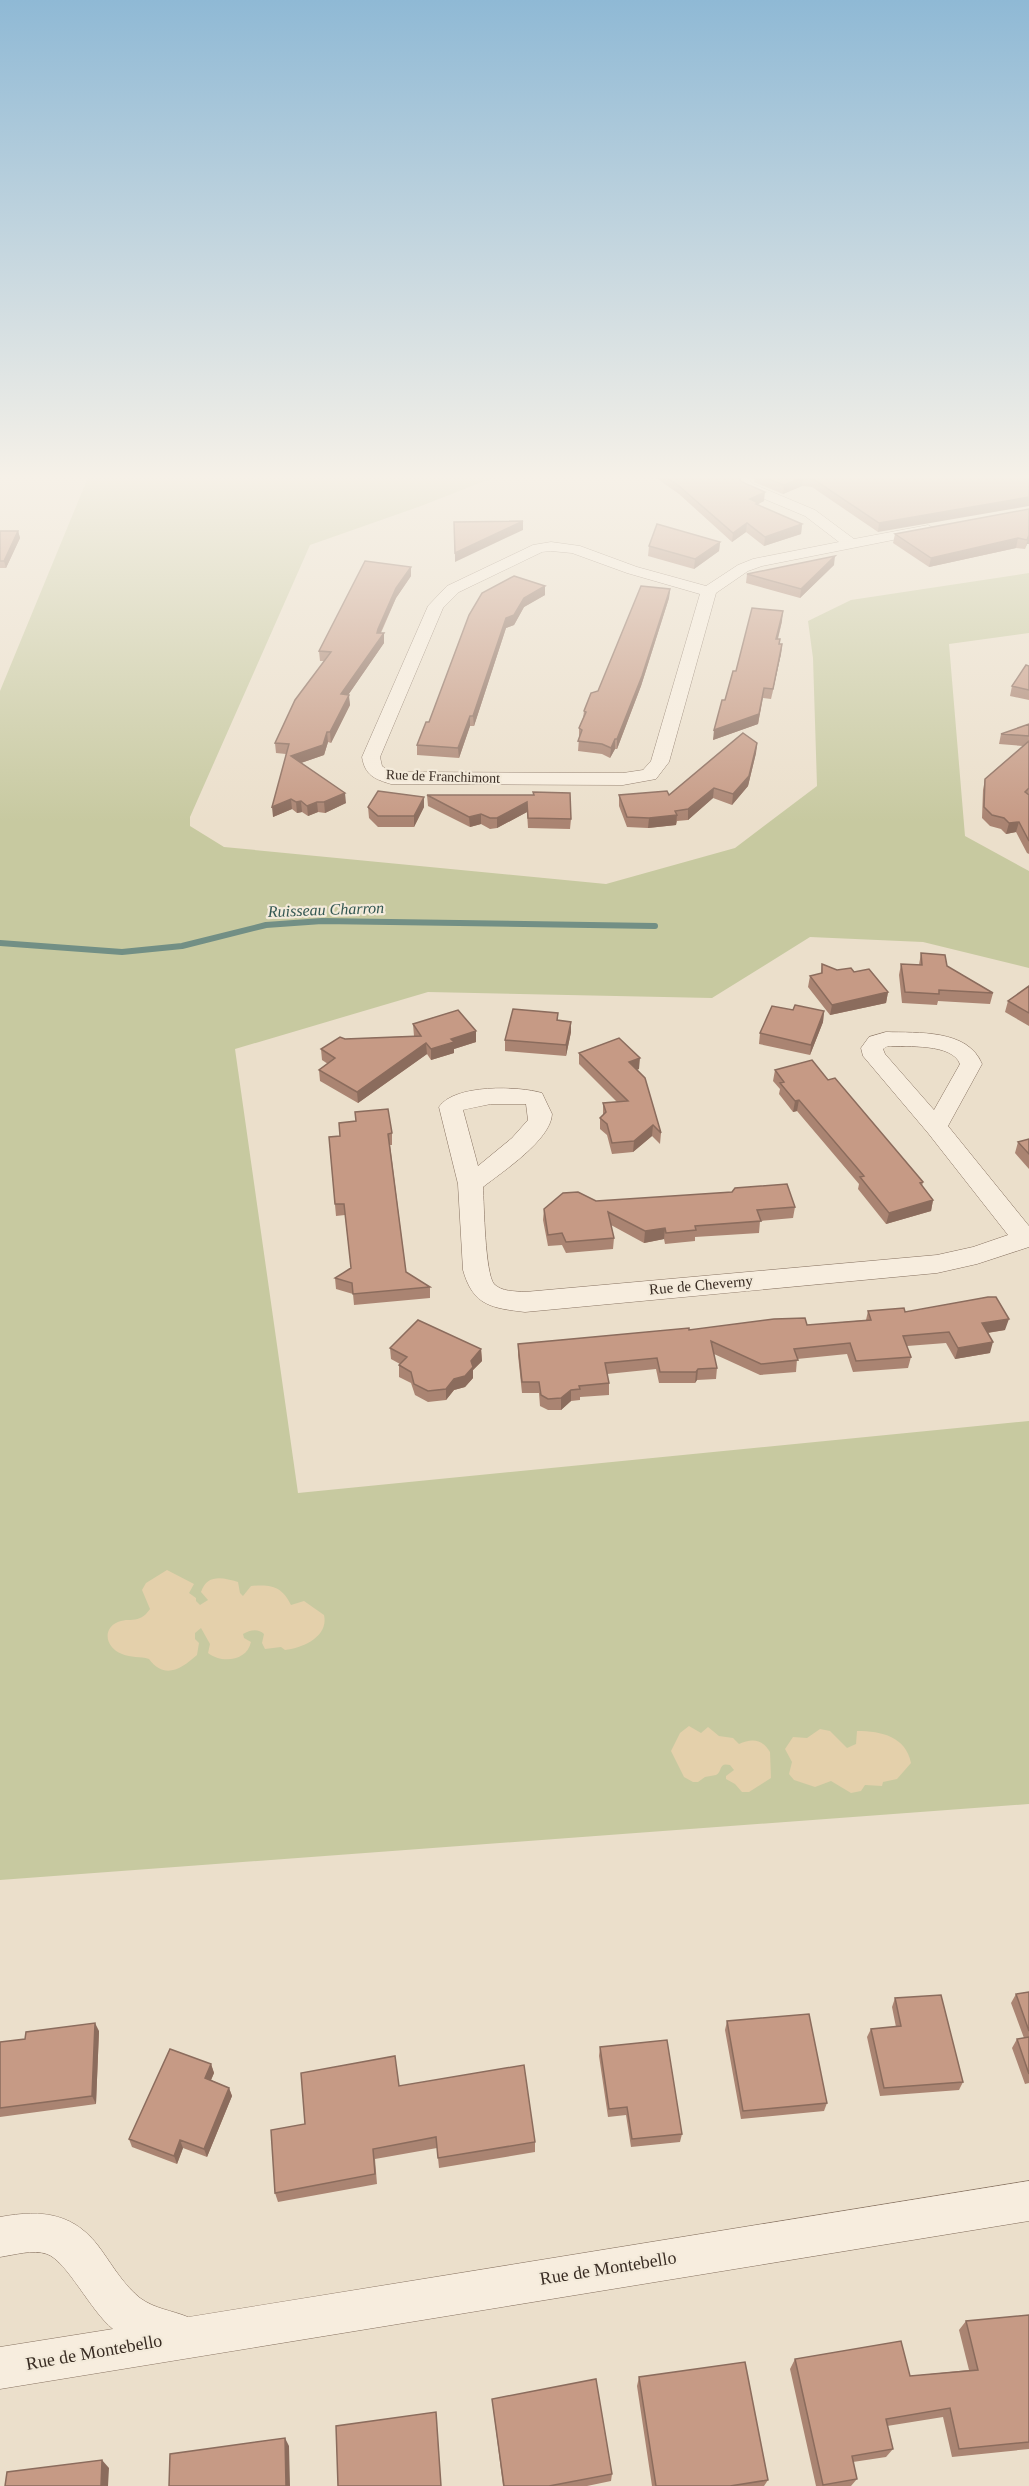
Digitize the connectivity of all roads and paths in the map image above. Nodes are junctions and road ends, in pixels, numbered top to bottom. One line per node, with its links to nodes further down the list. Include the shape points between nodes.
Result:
1 (450, 591): 2 (street, Rue de Franchimont, via 436,606 371,757 373,768 382,776 634,779 649,775 660,762)
2 (708, 591)
3 (936, 1127): 5 (street, Rue de Cheverny)
4 (470, 1184): 5 (street, Rue de Cheverny, via 477,1275 486,1292 506,1302 937,1264)
5 (1027, 1238)
6 (1029, 2201): 8 (street, Rue de Montebello)
7 (0, 2236): 8 (street, Rue de Montebello, via 38,2232 56,2236 82,2256 110,2298 130,2316 152,2329)
8 (188, 2336): 9 (street, Rue de Montebello)
9 (0, 2368)

